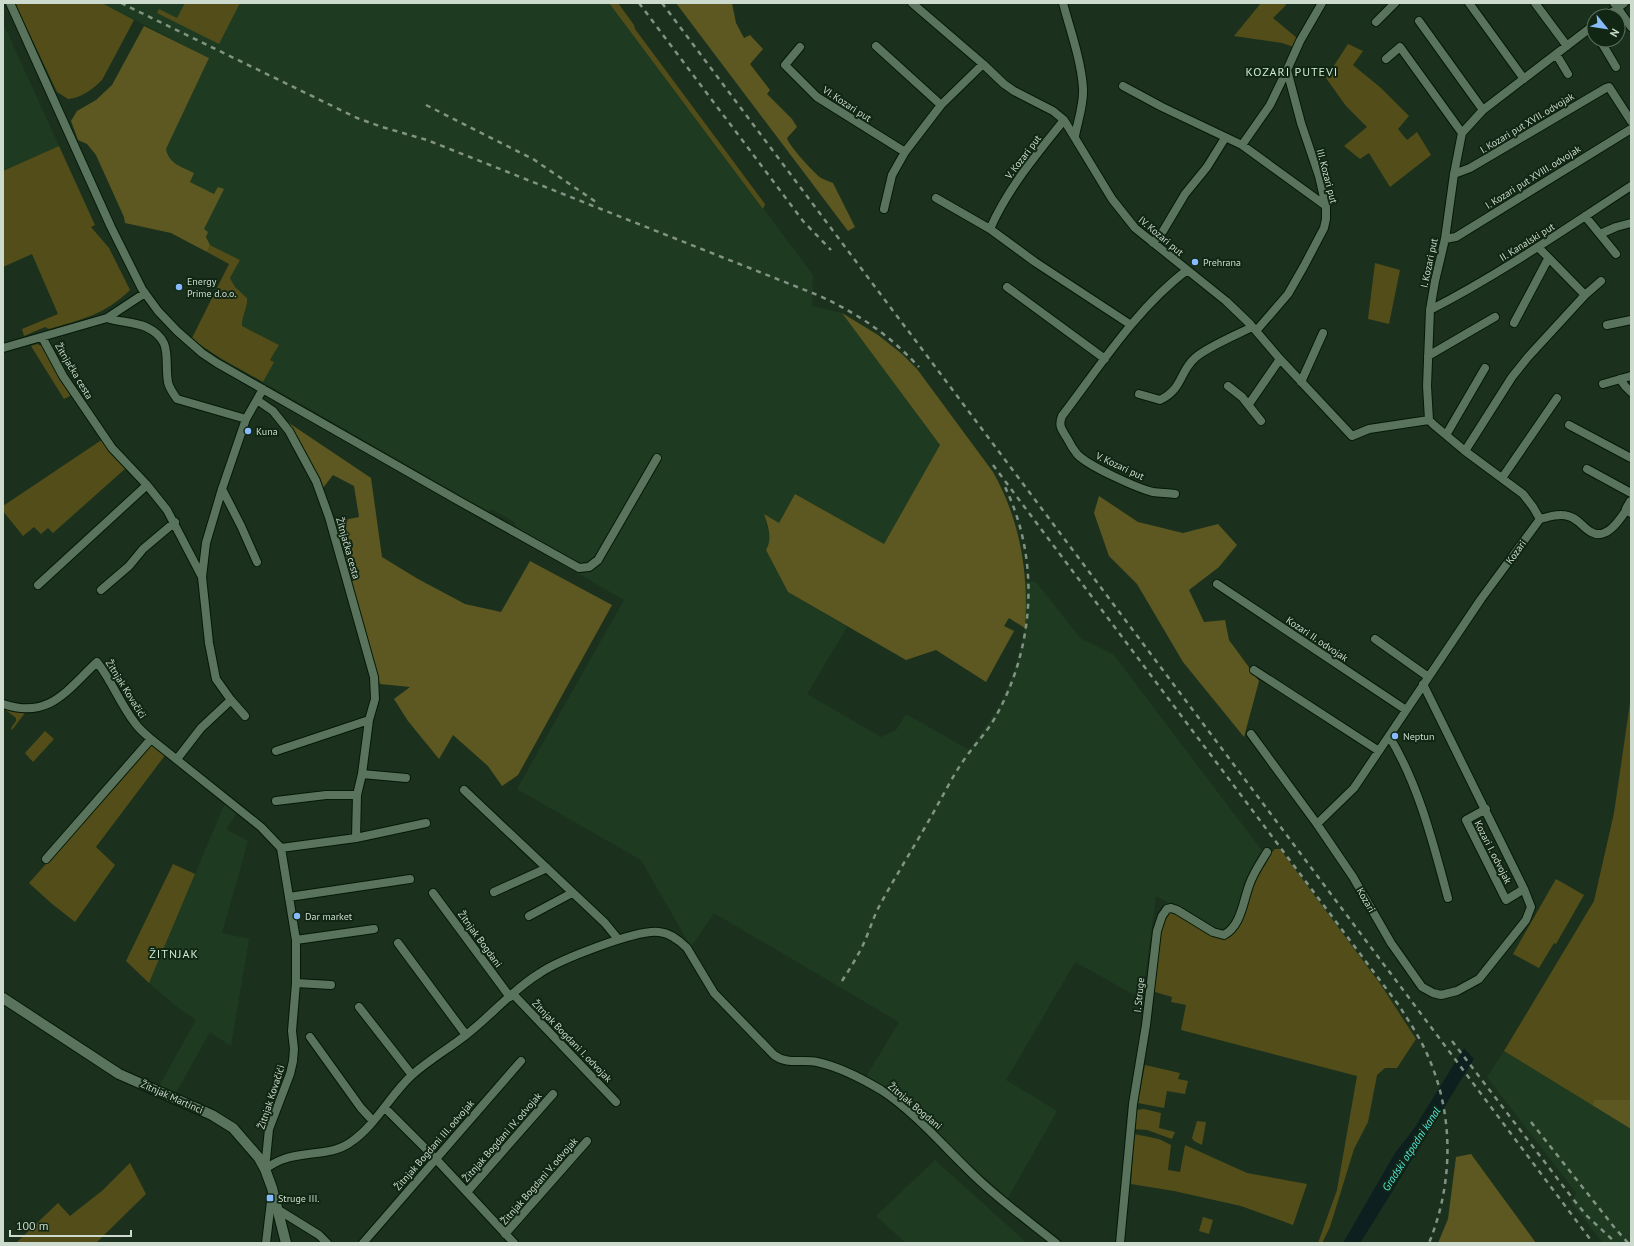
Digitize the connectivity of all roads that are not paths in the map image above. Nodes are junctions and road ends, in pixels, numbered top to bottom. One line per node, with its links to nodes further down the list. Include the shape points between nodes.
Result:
1 (10, 3): 52 (street, via 111,227)
2 (912, 3): 19 (street, IV. Kozari put)
3 (1063, 3): 31 (street, via 1083,87)
4 (1322, 3): 21 (street)
5 (1395, 3): 10 (street)
6 (1469, 3): 23 (street)
7 (1535, 3): 15 (street)
8 (1618, 5): 11 (street)
9 (1419, 21): 26 (street)
10 (1376, 22)
11 (1631, 26)
12 (1586, 32): 15 (street)
13 (800, 46): 34 (street, VI. Kozari put, via 785,65 796,77 817,97)
14 (876, 46): 25 (street)
15 (1567, 46): 17 (street)
16 (1605, 48): 20 (street)
17 (1556, 54): 22 (street); 23 (street)
18 (1386, 60): 30 (street, via 1400,47)
19 (983, 64): 25 (street); 27 (street, IV. Kozari put, via 1014,91 1053,111)
20 (1616, 67)
21 (1287, 70): 33 (street, via 1270,105); 38 (street, III. Kozari put)
22 (1568, 74)
23 (1524, 79): 26 (street)
24 (1123, 86): 32 (street)
25 (941, 104): 34 (street)
26 (1483, 110): 30 (street)
27 (1064, 120): 31 (street, IV. Kozari put); 42 (street, V. Kozari put, via 1015,183 999,208)
28 (1631, 121): 35 (street, I. Kozari put XVII. odvojak, via 1609,87 1470,168)
29 (1631, 129): 44 (street, I. Kozari put XVIII. odvojak, via 1456,237)
30 (1462, 133): 35 (street, I. Kozari put)
31 (1075, 136): 45 (street, IV. Kozari put, via 1112,199 1135,228)
32 (1225, 138): 33 (street); 45 (street)
33 (1242, 145): 38 (street)
34 (905, 152): 39 (street, via 892,175)
35 (1454, 174): 44 (street, I. Kozari put)
36 (1631, 186): 40 (street, II. Kanalski put)
37 (936, 198): 42 (street)
38 (1326, 206): 61 (street, III. Kozari put, via 1324,228 1288,294)
39 (884, 208)
40 (1585, 216): 43 (street); 46 (street, II. Kanalski put)
41 (1631, 223): 43 (street)
42 (990, 229): 59 (street)
43 (1600, 234): 47 (street)
44 (1445, 239): 54 (street, I. Kozari put)
45 (1153, 243): 49 (street, IV. Kozari put)
46 (1538, 247): 48 (street); 54 (street, II. Kanalski put)
47 (1616, 254)
48 (1548, 259): 53 (street); 58 (street)
49 (1186, 270): 59 (street, V. Kozari put, via 1158,295); 61 (street, IV. Kozari put, via 1226,301)
50 (1601, 281): 53 (street)
51 (1007, 288): 66 (street)
52 (145, 293): 56 (street, Žitnjačka cesta); 74 (street, via 167,320 202,353)
53 (1585, 295): 85 (street, via 1512,377)
54 (1430, 310): 65 (street, I. Kozari put)
55 (1495, 316): 65 (street)
56 (107, 318): 63 (street, Žitnjačka cesta); 80 (street, Žitnjačka cesta, via 145,326 156,334 166,349 168,382 176,398)
57 (1631, 320): 60 (street)
58 (1514, 323)
59 (1131, 325): 66 (street, V. Kozari put)
60 (1607, 325)
61 (1254, 329): 67 (street); 76 (street, via 1194,358 1170,395 1160,400)
62 (1323, 333): 71 (street)
63 (42, 337): 64 (street); 90 (street, Žitnjačka cesta, via 63,376 106,439)
64 (3, 348)
65 (1428, 356): 81 (street, I. Kozari put)
66 (1105, 359): 93 (street, V. Kozari put, via 1062,416 1060,428 1077,455 1097,468 1152,491)
67 (1280, 359): 71 (street); 79 (street)
68 (1485, 368): 84 (street)
69 (1631, 376): 70 (street)
70 (1620, 379): 72 (street); 75 (street)
71 (1301, 382): 81 (street, via 1352,436 1369,429)
72 (1603, 384)
73 (1228, 386): 79 (street)
74 (263, 389): 78 (street, Žitnjačka cesta); 86 (street, via 579,568 589,567 598,560)
75 (1631, 392)
76 (1139, 394)
77 (1557, 398): 89 (street)
78 (257, 400): 80 (street, Žitnjačka cesta); 109 (street, Žitnjačka cesta, via 273,412 289,431 316,481 329,518 374,676 375,699)
79 (1249, 404): 82 (street)
80 (246, 419): 91 (street, Žitnjačka cesta)
81 (1429, 420): 84 (street)
82 (1261, 421)
83 (1569, 425): 87 (street)
84 (1446, 435): 85 (street)
85 (1465, 451): 89 (street)
86 (657, 458)
87 (1631, 458)
88 (1587, 469): 92 (street)
89 (1502, 478): 95 (street, via 1523,494)
90 (147, 485): 96 (street, Žitnjačka cesta); 100 (street)
91 (222, 489): 97 (street); 98 (street, Žitnjačka cesta, via 206,543)
92 (1631, 493)
93 (1175, 494)
94 (1630, 507): 95 (street, via 1611,529 1596,534 1575,518 1566,515)
95 (1540, 519): 104 (street, Kozari, via 1480,599)
96 (175, 522): 98 (street, Žitnjačka cesta); 101 (street)
97 (257, 562)
98 (202, 577): 105 (street, Žitnjačka cesta, via 209,643 216,679)
99 (1217, 584): 107 (street, Kozari II. odvojak)
100 (38, 585)
101 (101, 590)
102 (1375, 639): 104 (street)
103 (1254, 670): 114 (street)
104 (1425, 680): 107 (street, Kozari); 121 (street, Kozari I. odvojak)
105 (231, 700): 108 (street, Žitnjačka cesta); 115 (street, via 201,728)
106 (3, 704): 112 (street, Žitnjak Kovačići, via 26,709 48,704 60,697 97,662 107,674 116,694 136,725)
107 (1406, 710): 111 (street, Kozari)
108 (245, 716)
109 (369, 720): 113 (street); 116 (street)
110 (1251, 734): 123 (street, Kozari)
111 (1389, 736): 114 (street, Kozari); 135 (street, via 1398,750 1429,830)
112 (151, 739): 115 (street, Žitnjak Kovačići); 127 (street)
113 (276, 751)
114 (1379, 751): 123 (street, Kozari, via 1354,788)
115 (177, 759): 125 (street, Žitnjak Kovačići, via 261,827)
116 (362, 774): 117 (street); 119 (street)
117 (406, 778)
118 (464, 790): 128 (street)
119 (357, 795): 120 (street, via 326,795); 124 (street)
120 (276, 801)
121 (1486, 809): 130 (street, Kozari I. odvojak); 130 (street, Kozari I. odvojak, via 1466,820 1506,900)
122 (426, 822): 124 (street)
123 (1317, 824): 130 (street, Kozari, via 1353,877 1414,977 1422,987 1433,993 1441,995 1457,991 1479,978 1526,920 1531,907)
124 (356, 838): 125 (street)
125 (281, 848): 134 (street, Žitnjak Kovačići)
126 (1267, 852): 167 (street, I. Struge, via 1250,882 1236,923 1224,935 1213,932 1171,908 1162,916 1157,931 1146,1025 1133,1104)
127 (46, 859)
128 (547, 868): 131 (street); 133 (street)
129 (410, 879): 134 (street)
130 (1524, 889)
131 (494, 892)
132 (433, 893): 143 (street, Žitnjak Bogdani)
133 (572, 893): 136 (street); 138 (street, via 605,923)
134 (290, 897): 139 (street, Žitnjak Kovačići)
135 (1448, 898)
136 (529, 916)
137 (374, 929): 139 (street)
138 (618, 939): 143 (street, Žitnjak Bogdani, via 539,973); 166 (street, Žitnjak Bogdani, via 651,931 670,935 681,942 714,993 774,1055 787,1061 816,1062 837,1068 882,1091 903,1107 981,1182)
139 (296, 940): 141 (street, Žitnjak Kovačići)
140 (398, 943): 146 (street)
141 (296, 983): 142 (street); 156 (street, Žitnjak Kovačići, via 293,1061 269,1129)
142 (331, 985)
143 (512, 995): 146 (street, Žitnjak Bogdani); 151 (street, Žitnjak Bogdani I. odvojak)
144 (3, 998): 156 (street, Žitnjak Martinci, via 119,1074 196,1107 233,1128 259,1158)
145 (359, 1007): 149 (street)
146 (466, 1035): 149 (street, Žitnjak Bogdani)
147 (310, 1037): 153 (street)
148 (521, 1061): 155 (street, Žitnjak Bogdani III. odvojak)
149 (412, 1075): 152 (street, Žitnjak Bogdani)
150 (553, 1094): 158 (street, Žitnjak Bogdani IV. odvojak)
151 (616, 1102)
152 (384, 1108): 153 (street, Žitnjak Bogdani); 155 (street)
153 (373, 1121): 156 (street, Žitnjak Bogdani, via 355,1140 343,1147 285,1158)
154 (587, 1141): 160 (street, Žitnjak Bogdani V. odvojak)
155 (436, 1159): 158 (street); 164 (street, Žitnjak Bogdani III. odvojak)
156 (265, 1169): 157 (street, Žitnjak Martinci)
157 (272, 1188): 159 (street); 161 (street, Žitnjak Martinci)
158 (467, 1192): 160 (street)
159 (277, 1209): 162 (street); 163 (street, via 319,1235)
160 (505, 1234): 165 (street)
161 (266, 1243)
162 (286, 1243)
163 (327, 1243)
164 (363, 1243)
165 (514, 1243)
166 (1056, 1243)
167 (1120, 1243)

